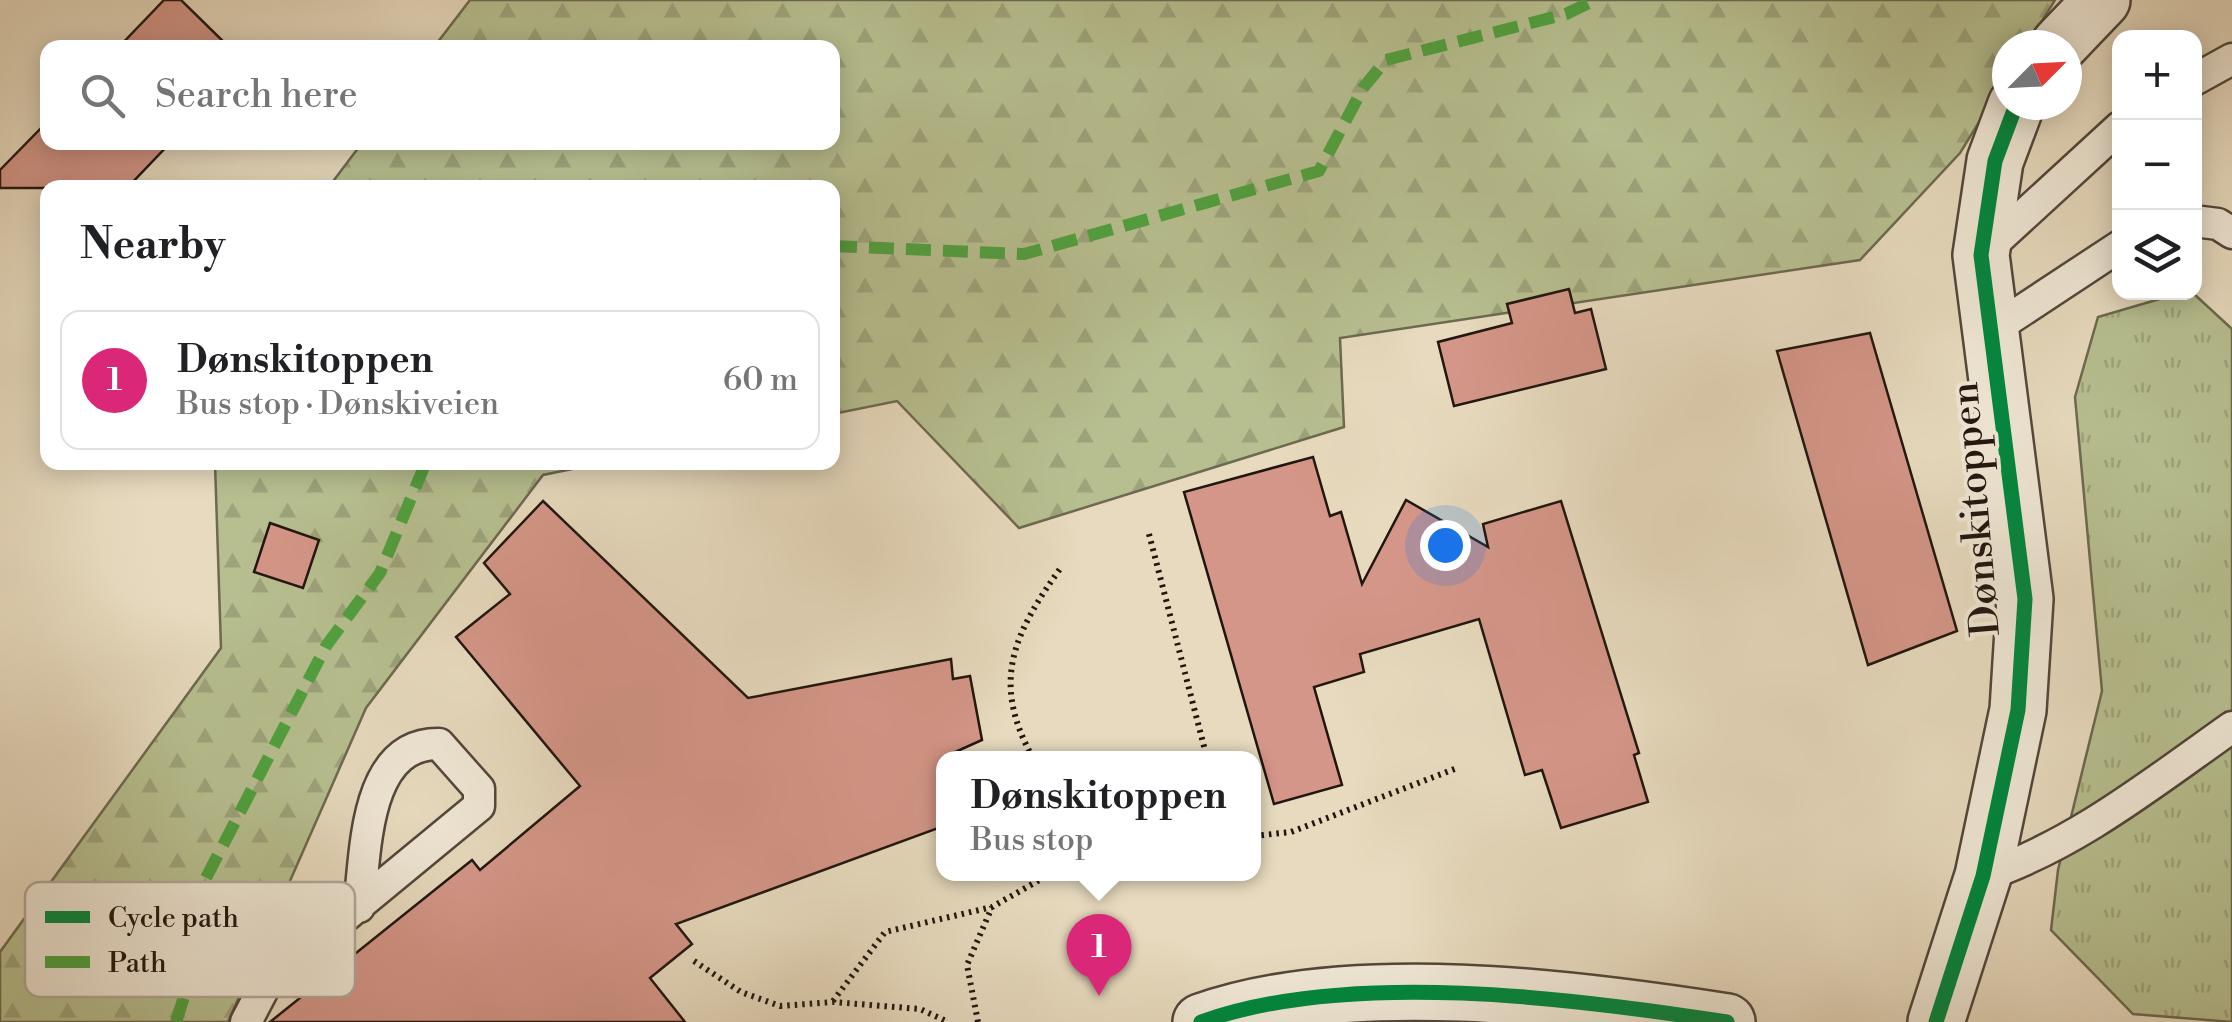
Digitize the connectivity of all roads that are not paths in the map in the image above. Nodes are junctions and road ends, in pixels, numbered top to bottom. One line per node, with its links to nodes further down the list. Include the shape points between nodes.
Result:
1 (2102, 0): 2 (street)
2 (2073, 30)
3 (2232, 59): 4 (lane)
4 (2202, 76)
5 (2010, 120): 8 (street, Dønskitoppen, via 1995,161)
6 (2112, 134): 8 (lane)
7 (2112, 251): 9 (lane)
8 (1980, 255): 9 (street, Dønskitoppen)
9 (1991, 331): 11 (street, Dønskitoppen, via 2025,598 2018,710)
10 (2232, 727): 11 (lane, via 2118,806 2021,863)
11 (1983, 876): 18 (street, Dønskitoppen)
12 (359, 908): 12 (lane, via 479,806 480,790 439,744 426,744 393,764 373,801); 13 (lane)
13 (355, 911)
14 (256, 997): 15 (lane)
15 (246, 1022)
16 (1201, 1022): 17 (street, via 1326,998 1471,994 1606,1003)
17 (1727, 1022)
18 (1936, 1022)

